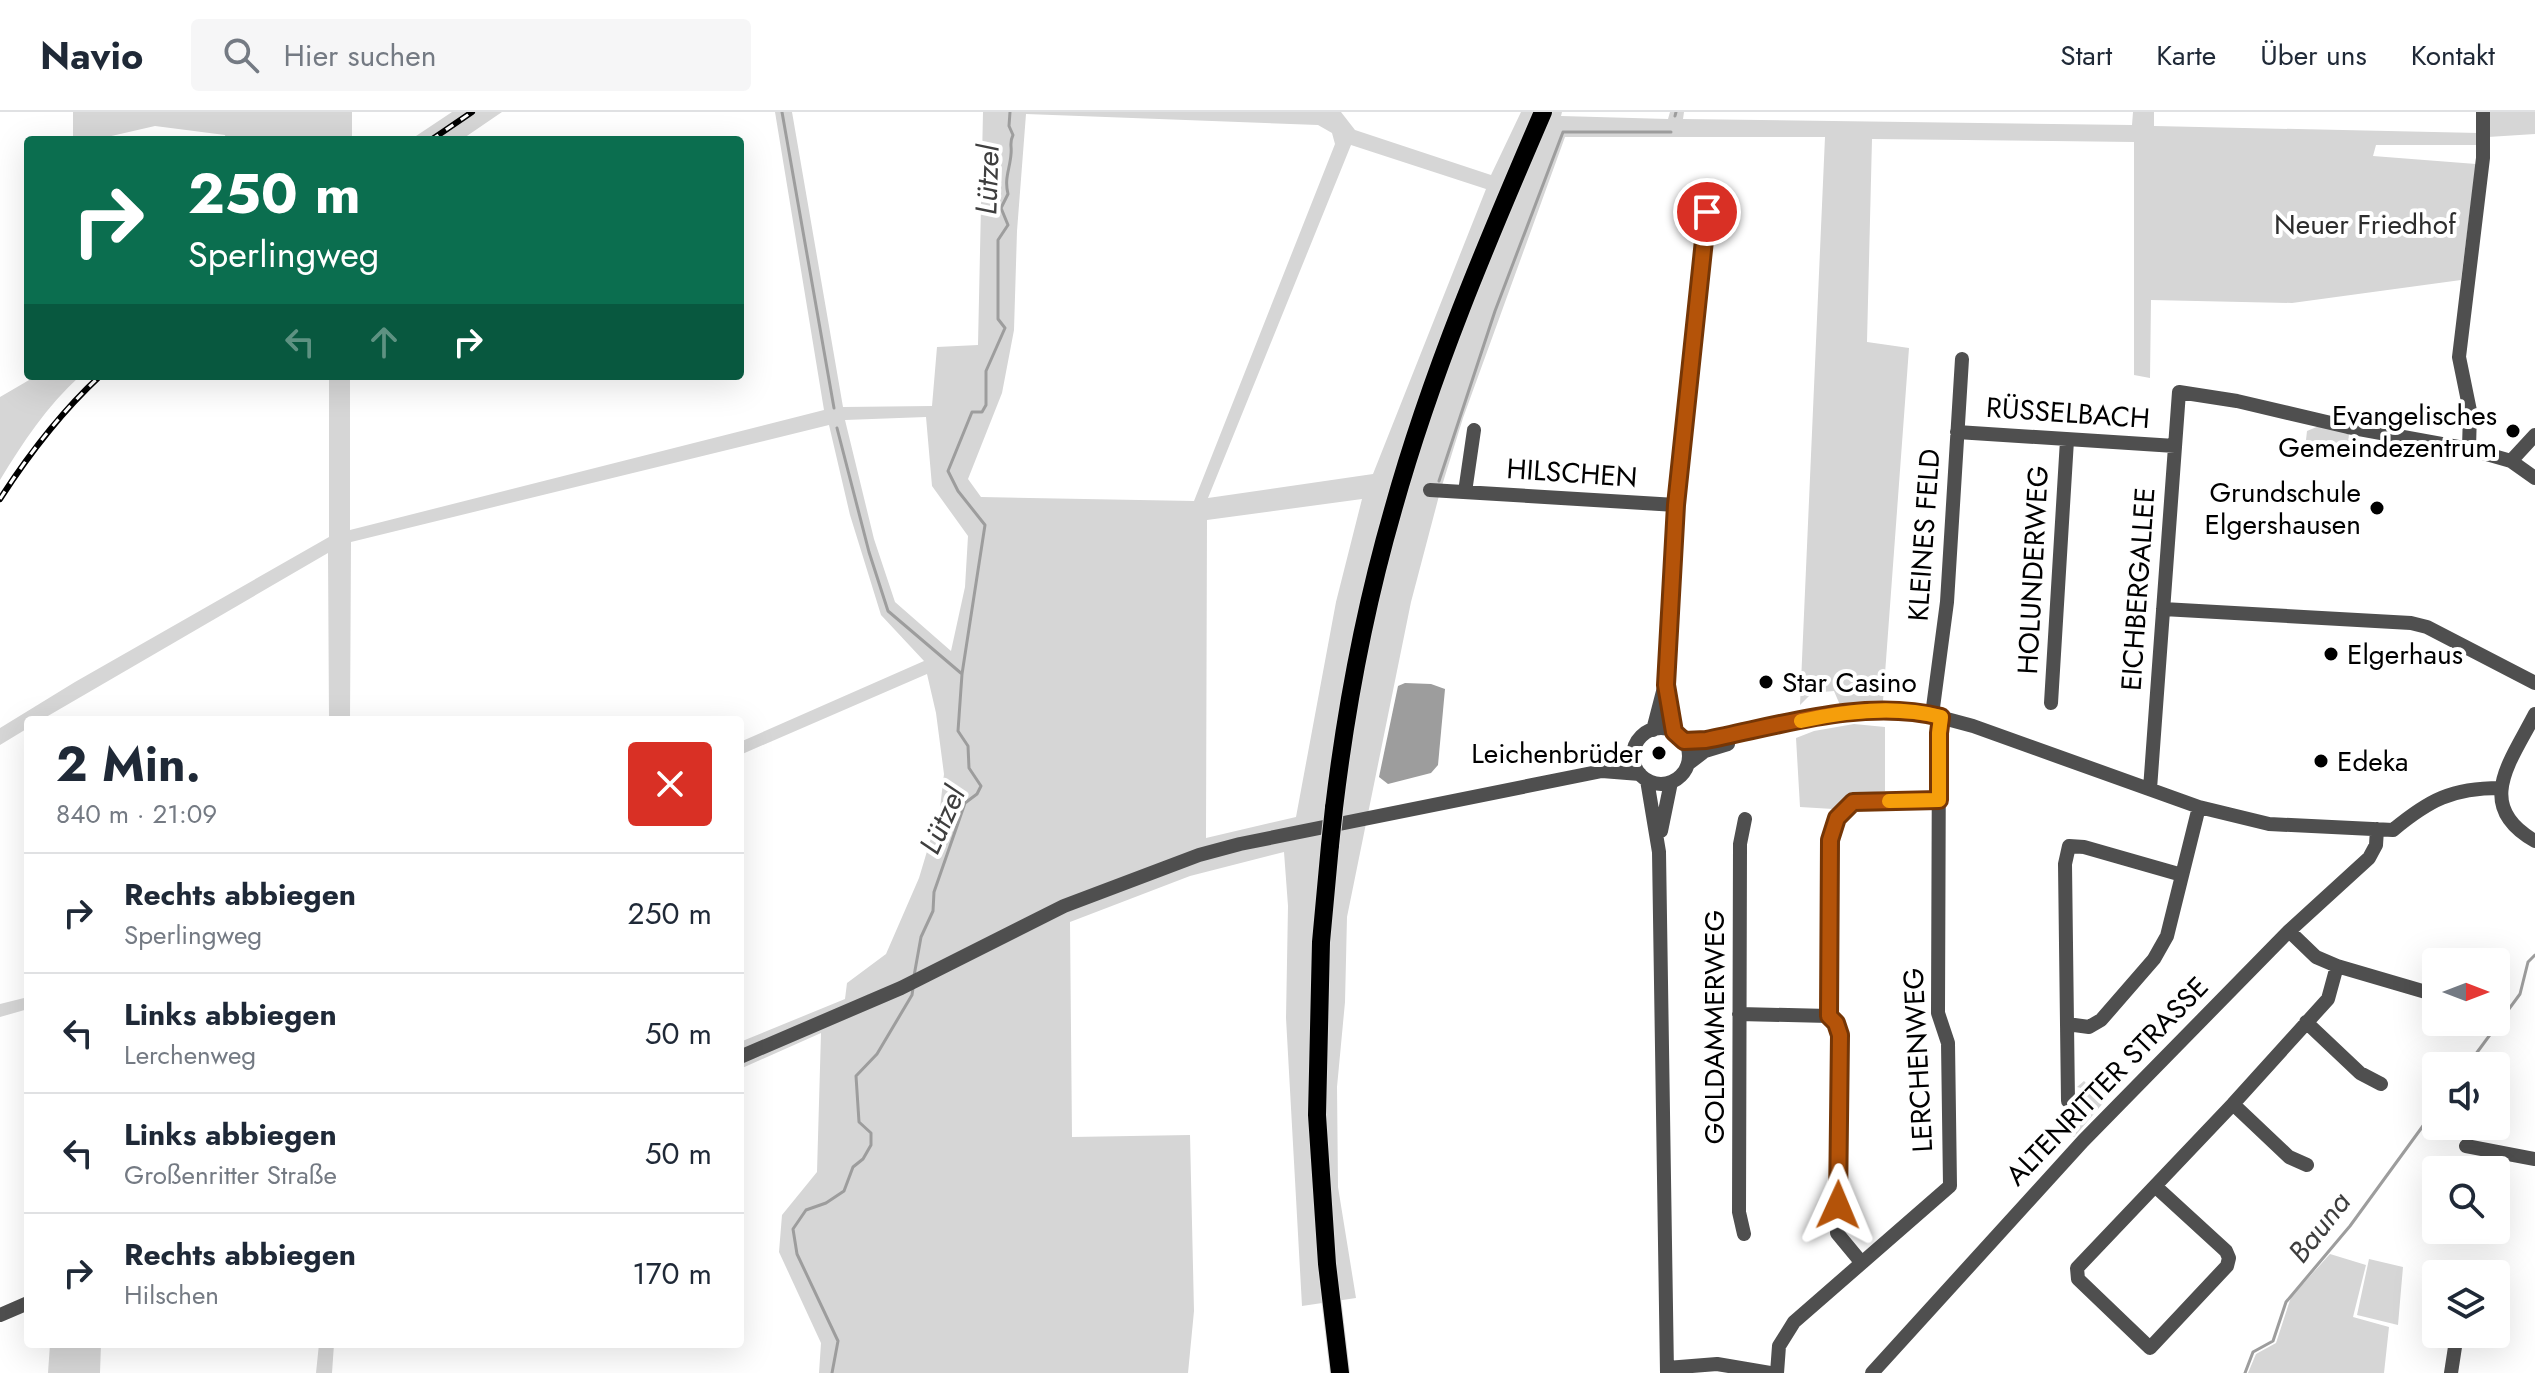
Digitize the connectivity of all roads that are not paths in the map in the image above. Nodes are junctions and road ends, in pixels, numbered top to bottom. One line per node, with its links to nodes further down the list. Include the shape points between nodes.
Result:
1 (1543, 112): 60 (main road, bridge, via 1427,401 1393,509 1347,719 1321,942 1317,1115)
2 (2483, 112): 10 (street, via 2483,158 2459,357 2471,419)
3 (1707, 212): 15 (street, HILSCHEN)
4 (1962, 359): 6 (street, KLEINES FELD)
5 (1474, 430): 14 (street, HILSCHEN)
6 (1957, 432): 8 (street, RÜSSELBACH); 21 (street, KLEINES FELD)
7 (2535, 435): 11 (street)
8 (2067, 440): 9 (street, RÜSSELBACH); 19 (street, HOLUNDERWEG)
9 (2175, 446): 10 (street, EICHBERGALLEE, via 2179,392); 16 (street, EICHBERGALLEE)
10 (2469, 449): 11 (street)
11 (2511, 461): 12 (street)
12 (2535, 478)
13 (1430, 490): 14 (street, HILSCHEN)
14 (1465, 492): 15 (street, HILSCHEN)
15 (1676, 505): 18 (street, HILSCHEN)
16 (2163, 609): 17 (street, via 2411,623); 31 (street, EICHBERGALLEE)
17 (2535, 683)
18 (1666, 685): 23 (street, HILSCHEN); 24 (street, HILSCHEN)
19 (2051, 703)
20 (2535, 714): 30 (street)
21 (1937, 716): 22 (street, via 1841,712); 31 (street); 32 (street, LERCHENWEG)
22 (1805, 720): 24 (street, via 1706,740); 26 (street, via 1705,751)
23 (1653, 730): 24 (street); 25 (street, via 1640,738)
24 (1679, 736): 26 (street, via 1688,748)
25 (1634, 753): 27 (street); 28 (street)
26 (1688, 764): 29 (street)
27 (1602, 771): 28 (street); 46 (street, via 1199,855 1064,906 901,988)
28 (1644, 777): 29 (street); 37 (street)
29 (1671, 782): 37 (street)
30 (2500, 788): 35 (street, via 2448,794 2393,830); 36 (street, via 2511,826)
31 (2150, 789): 33 (street)
32 (1939, 800): 43 (street, via 1853,802 1837,818 1830,840); 55 (street, LERCHENWEG, via 1938,1013 1948,1043 1950,1186)
33 (2199, 807): 35 (street, via 2269,824); 38 (street)
34 (1745, 819): 42 (street, GOLDAMMERWEG, via 1740,844)
35 (2377, 829): 39 (street, ALTENRITTER STRASSE, via 2369,858)
36 (2535, 841)
37 (1659, 852): 59 (street)
38 (2182, 875): 45 (street, via 2167,936 2154,959 2101,1020 2089,1027); 45 (street, via 2069,846)
39 (2289, 931): 40 (street, via 2316,957); 63 (street, ALTENRITTER STRASSE, via 2083,1141)
40 (2337, 966): 41 (street); 44 (street, via 2328,999)
41 (2422, 991)
42 (1739, 1014): 43 (street); 54 (street, GOLDAMMERWEG, via 1739,1212)
43 (1829, 1016): 55 (street, via 1840,1035 1837,1233)
44 (2306, 1022): 47 (street, via 2360,1073); 49 (street)
45 (2067, 1024): 48 (street)
46 (744, 1055)
47 (2381, 1084)
48 (2068, 1101)
49 (2233, 1104): 52 (street, via 2289,1157); 53 (street)
50 (2466, 1146): 51 (street)
51 (2535, 1159)
52 (2307, 1165)
53 (2155, 1186): 53 (street, via 2077,1268 2078,1279 2150,1348 2229,1258)
54 (1744, 1234)
55 (1861, 1262): 62 (street, LERCHENWEG, via 1794,1322 1779,1346)
56 (24, 1305): 57 (street)
57 (0, 1315)
58 (2455, 1348): 64 (street)
59 (1667, 1370): 61 (street, via 1717,1364)
60 (1340, 1373)
61 (1770, 1373)
62 (1777, 1373)
63 (1872, 1373)
64 (2451, 1373)

